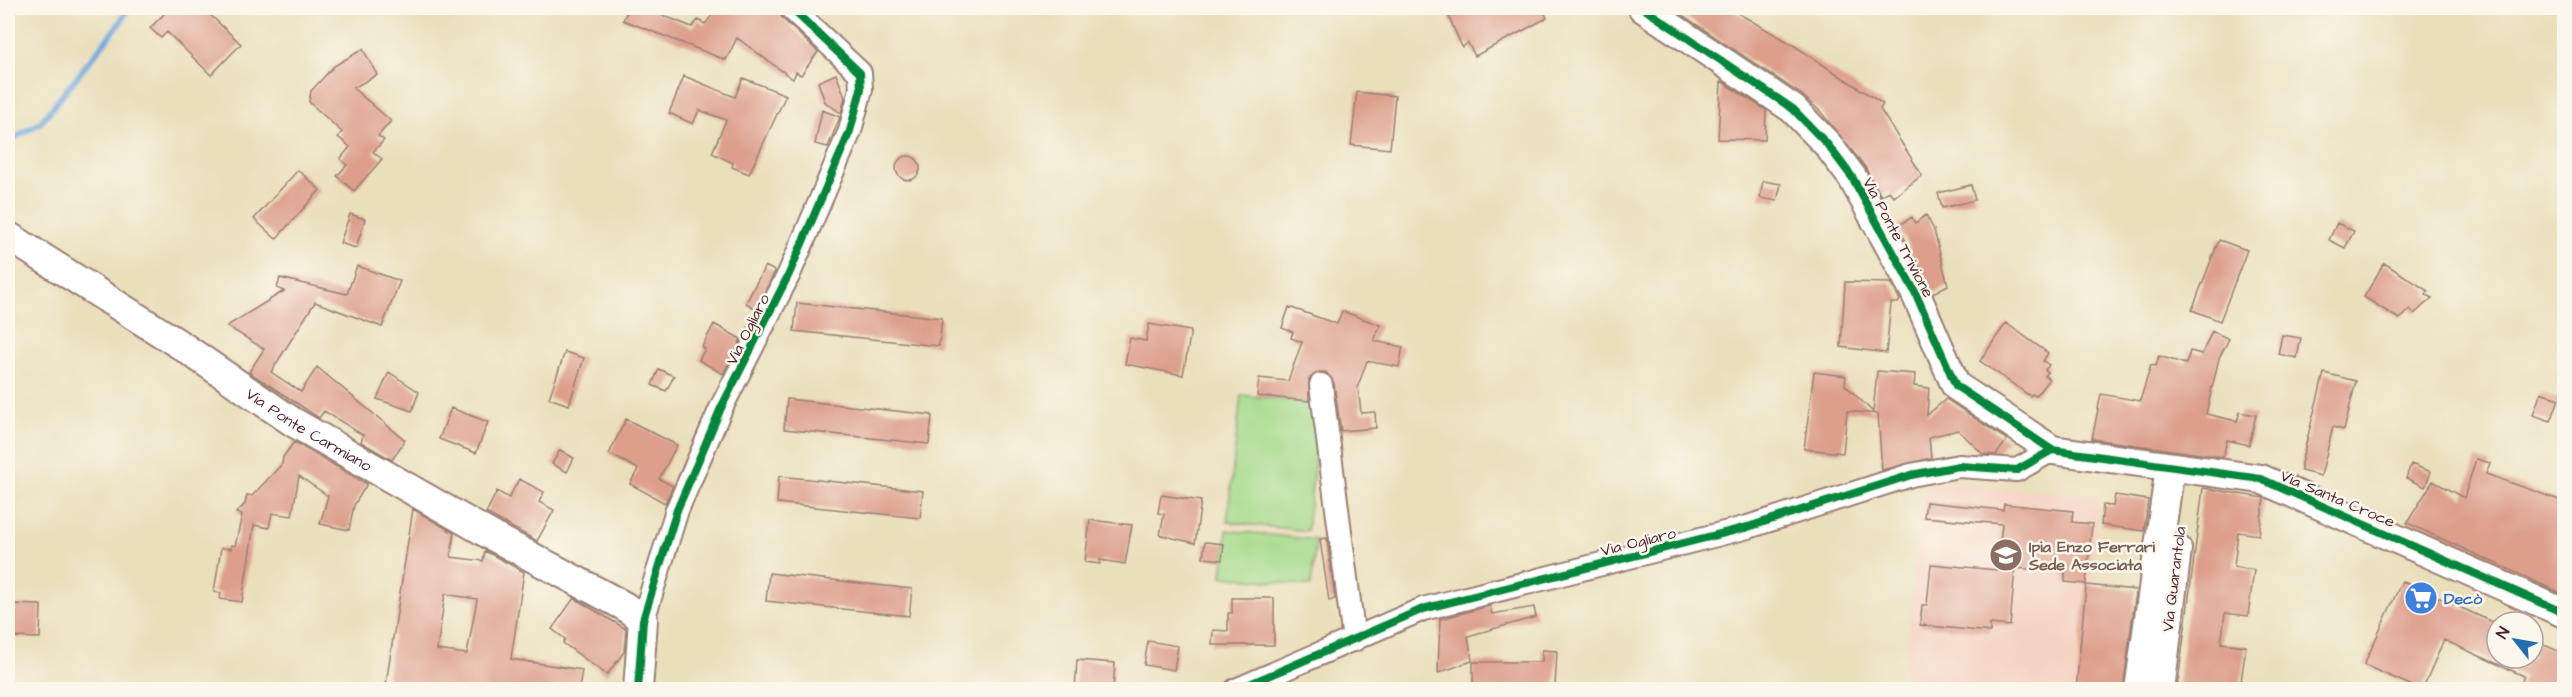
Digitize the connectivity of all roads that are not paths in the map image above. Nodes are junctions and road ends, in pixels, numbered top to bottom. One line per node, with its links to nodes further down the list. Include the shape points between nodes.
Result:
1 (791, 8): 7 (street, Via Ogliaro, via 860,73 861,89 850,131 789,274 721,408)
2 (1643, 8): 5 (street, Via Ponte Trivione, via 1793,109 1827,144 1852,177 1915,292 1956,386)
3 (8, 236): 7 (street, Via Ponte Carmiano, via 293,422)
4 (1321, 385): 9 (street)
5 (2052, 450): 6 (street, Via Santa Croce); 9 (street, Via Ogliaro, via 2017,470 1959,466 1911,475 1748,527 1423,609)
6 (2178, 468): 8 (street, Via Santa Croce, via 2261,479); 12 (street); 13 (street, Via Quarantola)
7 (633, 613): 10 (street, Via Ogliaro)
8 (2565, 613)
9 (1354, 640): 11 (street, Via Ogliaro)
10 (638, 690)
11 (1236, 690)
12 (2139, 690)
13 (2160, 690)

